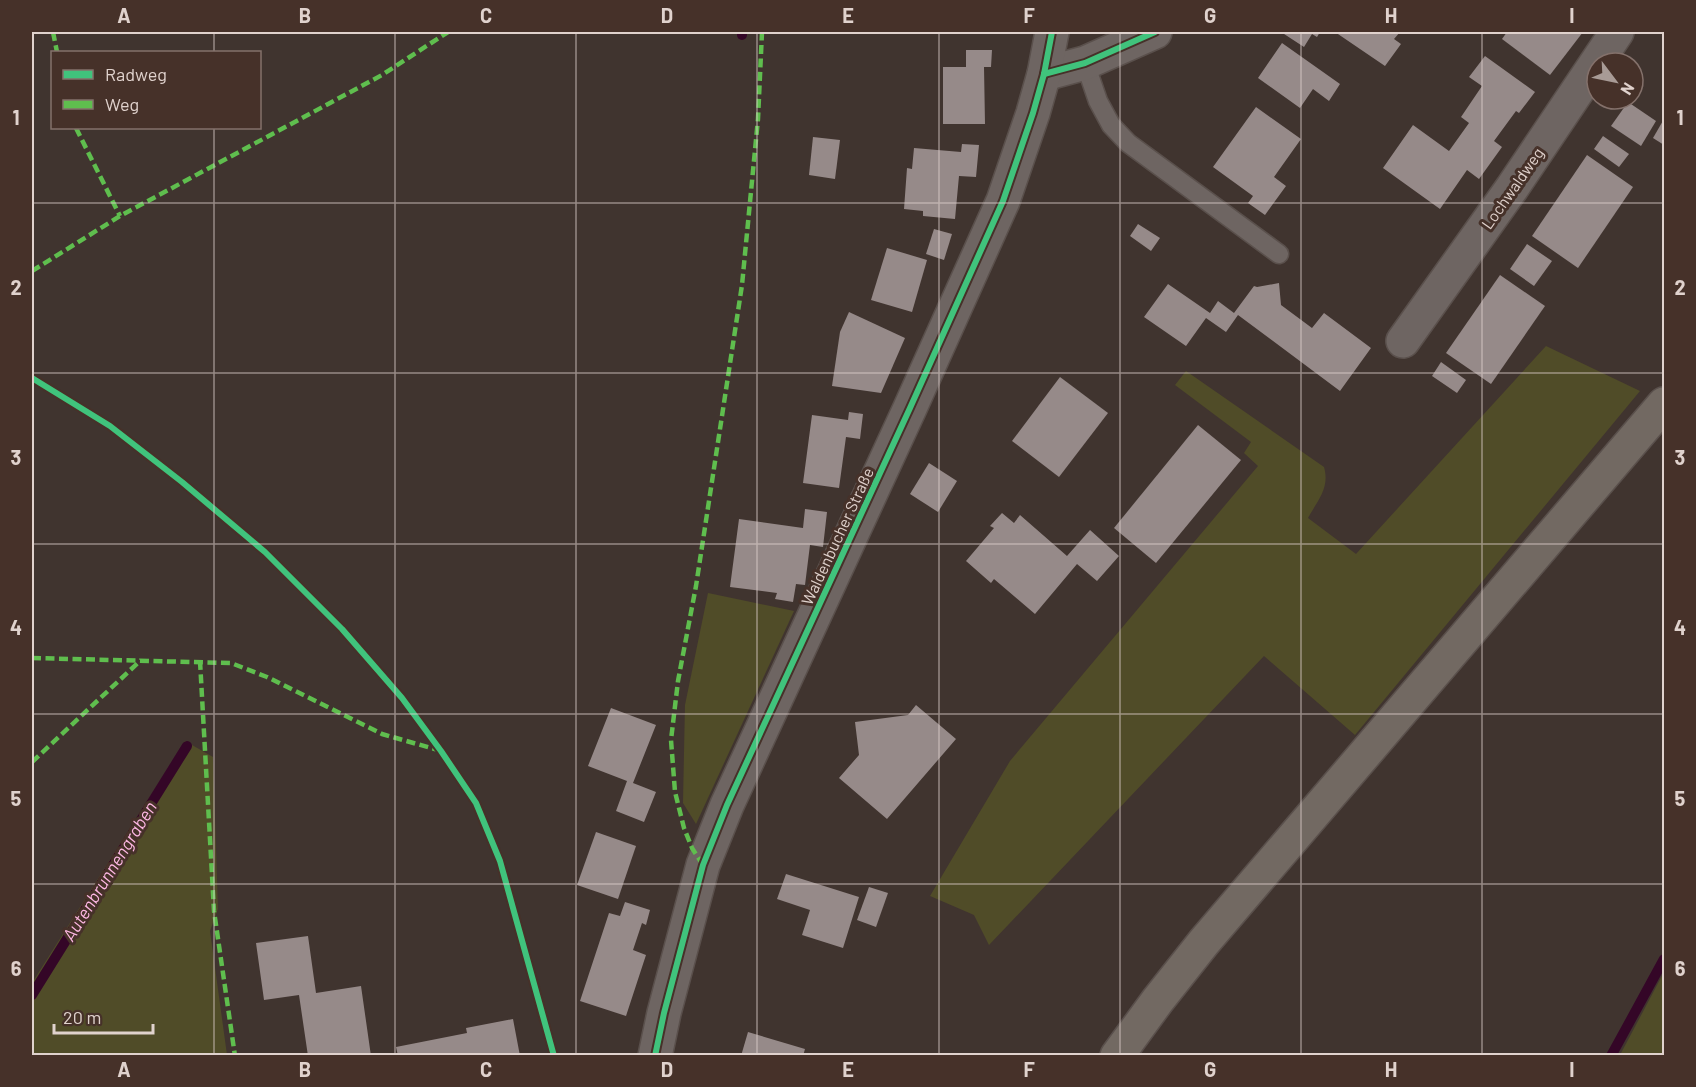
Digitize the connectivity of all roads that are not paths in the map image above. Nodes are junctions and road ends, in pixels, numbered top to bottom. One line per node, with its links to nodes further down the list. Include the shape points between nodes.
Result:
1 (1052, 32): 5 (street, Waldenbucher Straße)
2 (1155, 32): 4 (street)
3 (1617, 32): 7 (street, Lochwaldweg)
4 (1085, 63): 5 (street); 6 (lane, via 1098,101 1128,143)
5 (1044, 74): 9 (street, Waldenbucher Straße, via 1003,201 703,865)
6 (1279, 254)
7 (1403, 341)
8 (1665, 404): 10 (main road, via 1204,942)
9 (655, 1056)
10 (1117, 1056)

